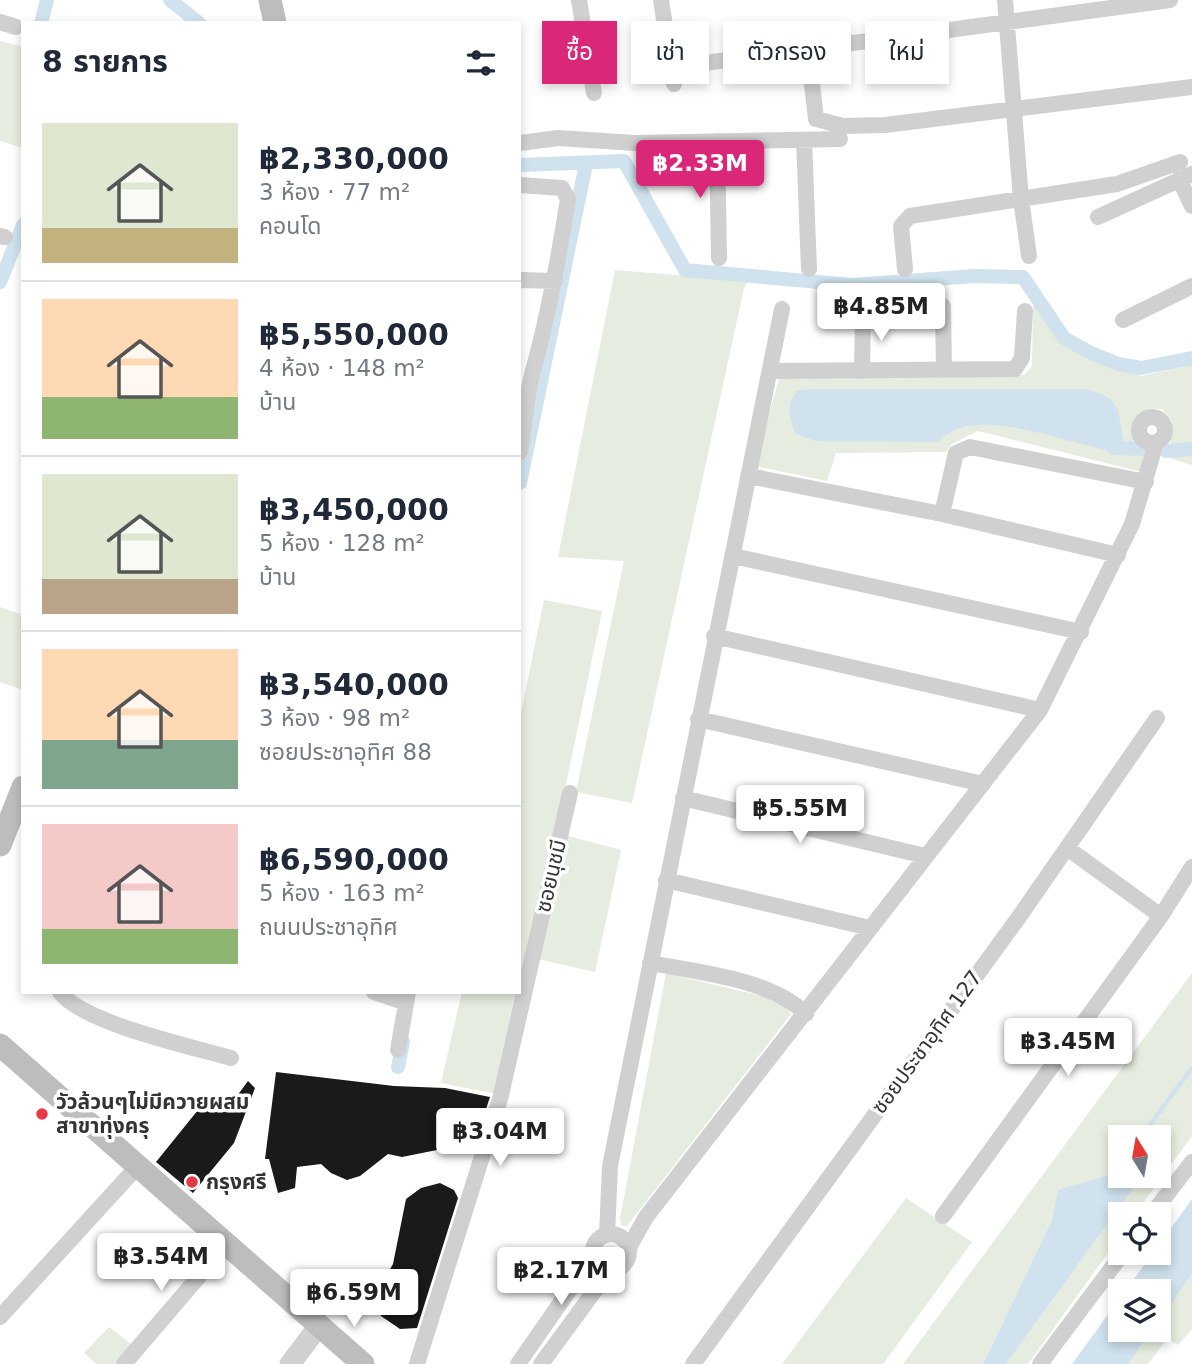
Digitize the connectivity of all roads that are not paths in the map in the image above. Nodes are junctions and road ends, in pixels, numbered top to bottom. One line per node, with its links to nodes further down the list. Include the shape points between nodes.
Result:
1 (270, 0): 6 (main road)
2 (579, 0): 12 (street)
3 (661, 0): 7 (street)
4 (1005, 0): 8 (street)
5 (1170, 0): 8 (street)
6 (275, 21)
7 (664, 21)
8 (1005, 23): 9 (street); 13 (street)
9 (851, 43)
10 (811, 84): 13 (street, via 814,115 820,122 843,127)
11 (1192, 87): 13 (street)
12 (594, 93)
13 (1015, 110): 20 (street)
14 (840, 139): 15 (street)
15 (804, 140): 16 (street); 25 (street)
16 (717, 141): 17 (street, via 635,143 558,138); 24 (street)
17 (521, 143)
18 (1184, 172): 20 (street); 21 (street); 22 (street)
19 (521, 185): 28 (street, via 553,186 566,192)
20 (1021, 199): 23 (street); 26 (street, via 903,220)
21 (1192, 206)
22 (1098, 217)
23 (1029, 256)
24 (719, 258)
25 (810, 269)
26 (905, 269)
27 (521, 280): 28 (street)
28 (555, 281): 35 (street, via 541,349)
29 (1192, 286): 34 (street)
30 (943, 306): 36 (street)
31 (782, 309): 37 (street)
32 (1025, 311): 36 (street, via 1022,358 1015,369)
33 (863, 314): 38 (street)
34 (1124, 320)
35 (527, 368): 39 (street)
36 (944, 370): 38 (street)
37 (771, 371): 38 (street); 41 (street)
38 (862, 371)
39 (521, 442)
40 (1156, 443): 42 (street)
41 (749, 476): 43 (street); 45 (street)
42 (1146, 482): 43 (street, via 970,447 956,453); 44 (street)
43 (942, 514): 44 (street)
44 (1118, 555): 46 (street)
45 (733, 556): 46 (street); 47 (street)
46 (1081, 632): 48 (street)
47 (714, 636): 48 (street); 50 (street)
48 (1040, 710): 51 (street)
49 (1157, 718): 56 (street, ซอยประชาอุทิศ 127)
50 (698, 719): 51 (street); 54 (street)
51 (983, 784): 57 (street)
52 (21, 792): 55 (main road)
53 (570, 793): 85 (street, ซอยนุชมี, via 500,1099)
54 (683, 798): 57 (street); 59 (street)
55 (0, 845)
56 (1067, 848): 60 (street); 88 (street, ซอยประชาอุทิศ 127)
57 (925, 856): 61 (street)
58 (1192, 867): 60 (street)
59 (666, 880): 61 (street); 62 (street)
60 (1161, 916): 73 (street)
61 (870, 928): 66 (street)
62 (650, 963): 66 (street, via 768,989 794,1001); 74 (street, via 610,1166)
63 (62, 994): 69 (street, via 71,1004 99,1017)
64 (387, 994): 65 (street)
65 (407, 997): 68 (street)
66 (806, 1014): 76 (street, via 646,1217)
67 (0, 1045): 71 (main road)
68 (398, 1050)
69 (231, 1058)
70 (1192, 1162): 72 (street)
71 (137, 1167): 75 (main road); 80 (street)
72 (1161, 1202)
73 (943, 1216)
74 (607, 1235): 76 (street, via 622,1239); 77 (street, via 597,1240)
75 (225, 1246): 81 (main road); 82 (street)
76 (628, 1248): 79 (street, via 624,1264)
77 (593, 1256): 79 (street, via 599,1266); 86 (street)
78 (1114, 1265): 89 (street)
79 (610, 1270): 87 (street)
80 (0, 1317)
81 (318, 1327): 83 (street); 84 (main road)
82 (124, 1364)
83 (290, 1364)
84 (363, 1364)
85 (417, 1364)
86 (518, 1364)
87 (541, 1364)
88 (693, 1364)
89 (1040, 1364)

